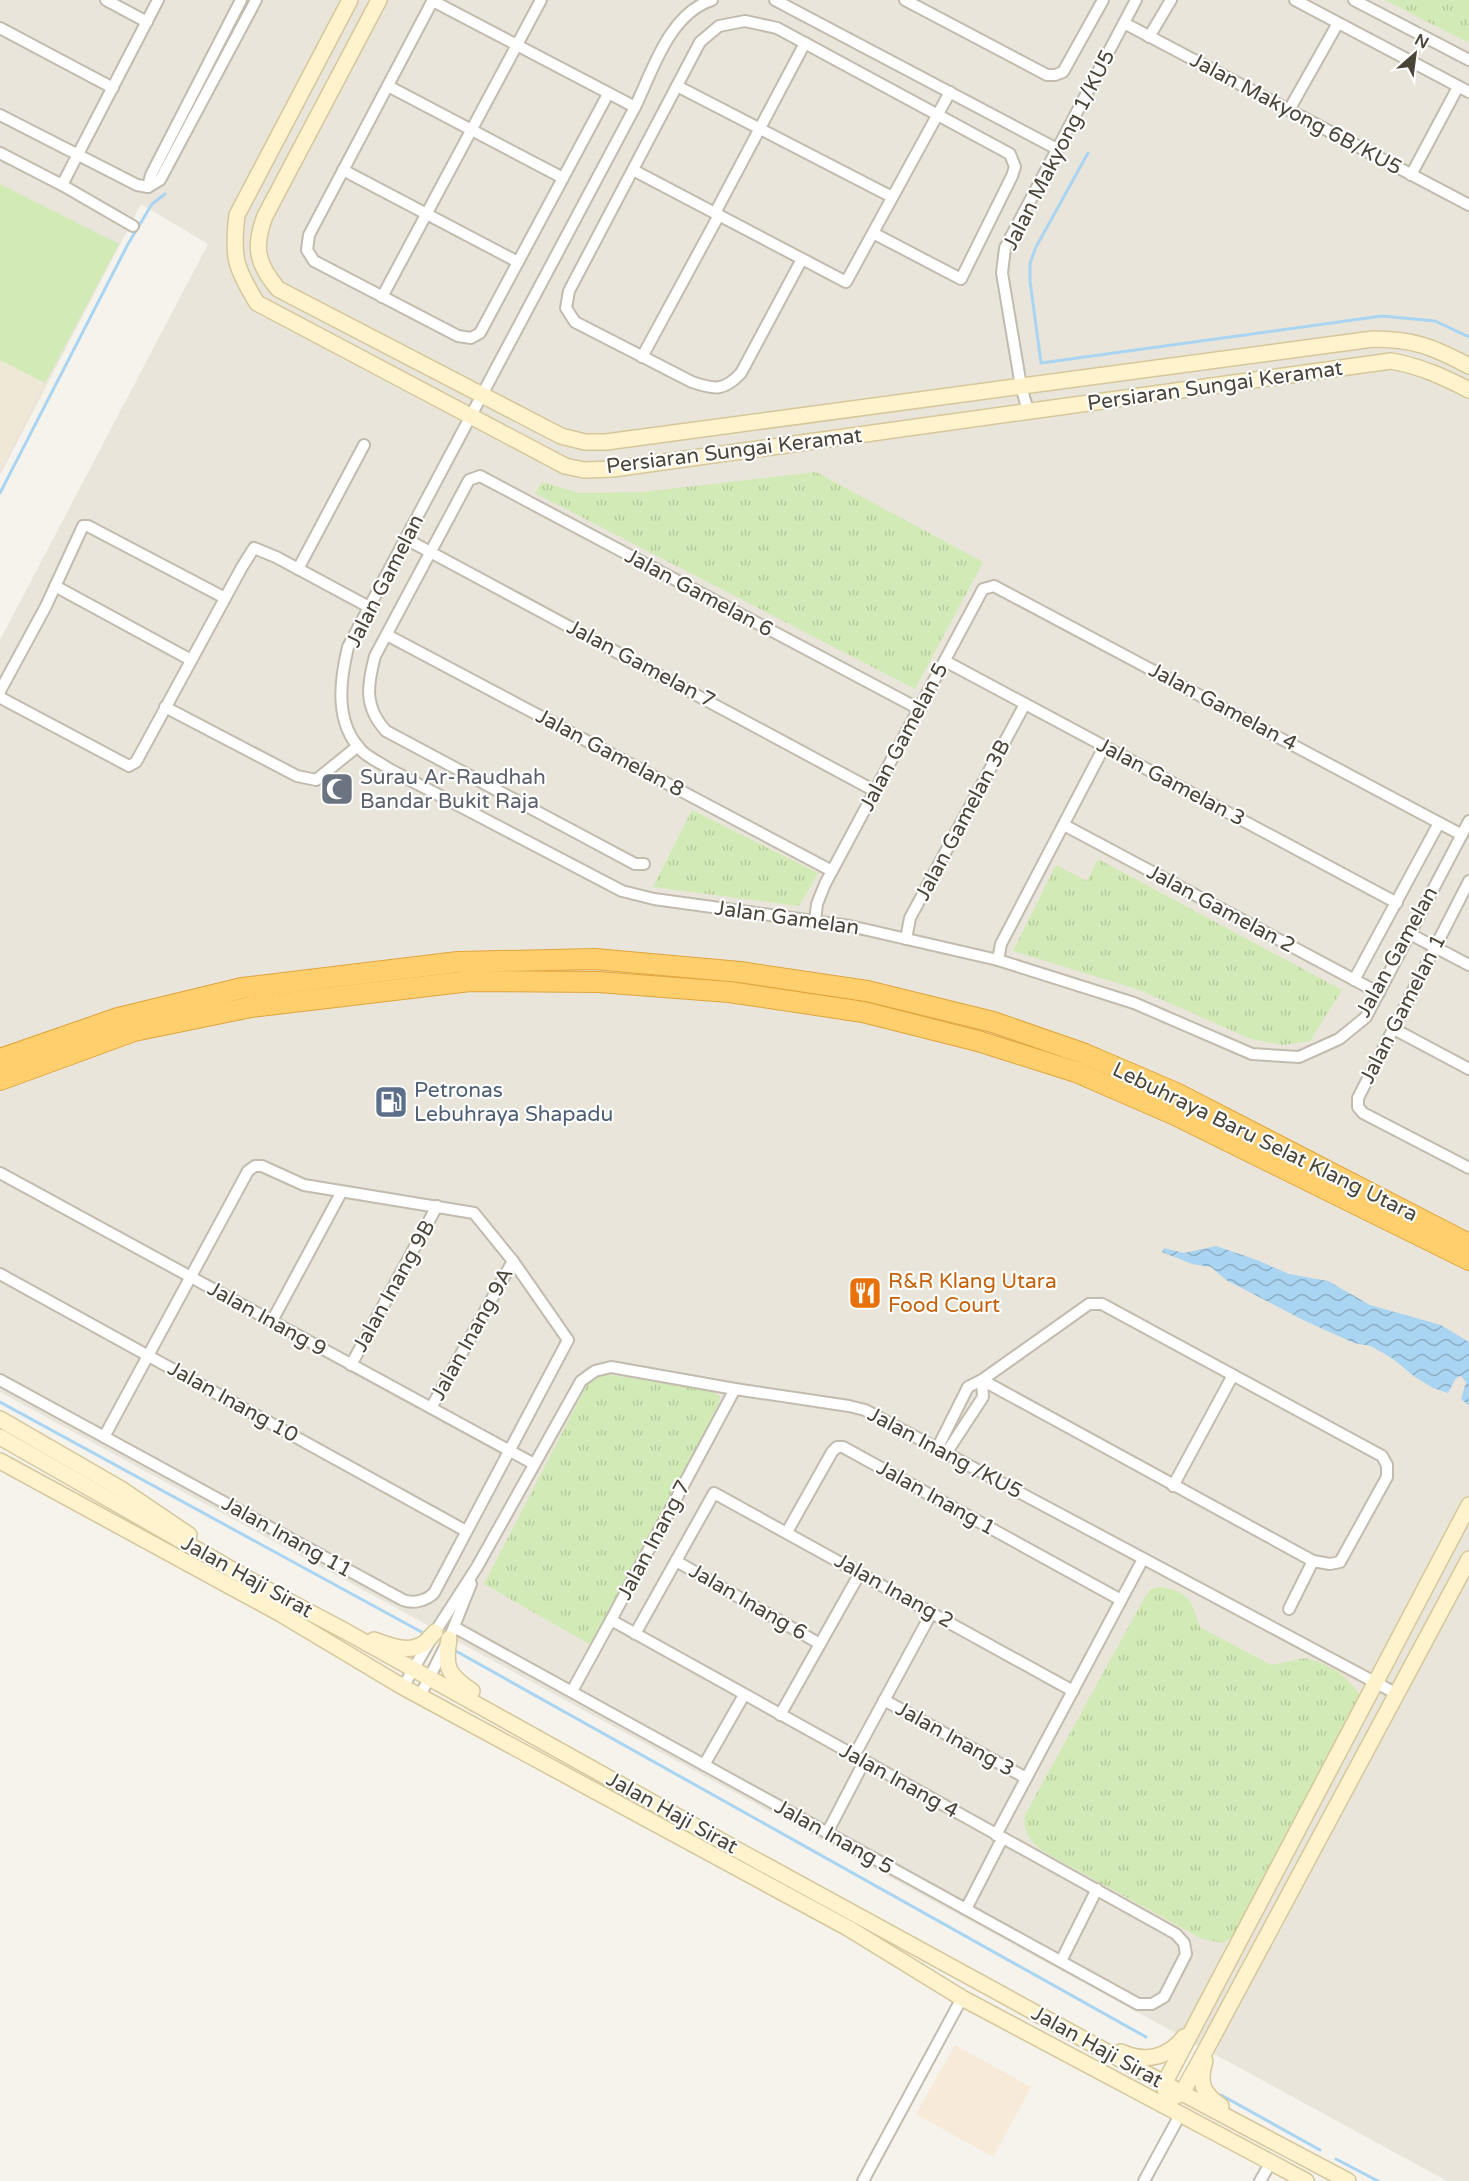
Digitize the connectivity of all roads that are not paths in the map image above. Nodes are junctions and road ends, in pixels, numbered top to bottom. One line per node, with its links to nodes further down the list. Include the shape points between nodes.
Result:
1 (106, 0): 19 (street)
2 (158, 0): 19 (street)
3 (241, 0): 48 (street)
4 (256, 0): 48 (street, via 160,180)
5 (350, 0): 64 (street, Persiaran Sungai Keramat, via 237,215 234,247 240,276 257,303)
6 (379, 0): 62 (street, Persiaran Sungai Keramat, via 265,216 258,253 266,275 278,289)
7 (541, 0): 25 (street)
8 (712, 0): 34 (street, Jalan Gamelan, via 681,20)
9 (775, 0): 31 (street)
10 (904, 0): 18 (street)
11 (930, 0): 18 (street)
12 (1103, 0): 18 (street, via 1063,72 1055,75 1047,75)
13 (1136, 0): 20 (street, Jalan Makyong 1/KU5)
14 (1171, 0): 23 (street)
15 (1295, 0): 21 (street)
16 (1354, 0): 26 (street)
17 (433, 1): 25 (street); 27 (street)
18 (924, 10)
19 (147, 22): 30 (street)
20 (1124, 23): 23 (street, Jalan Makyong 6B/KU5); 40 (street, Jalan Makyong 1/KU5)
21 (1338, 23): 29 (street); 35 (street)
22 (0, 28): 30 (street)
23 (1149, 37): 35 (street, Jalan Makyong 6B/KU5)
24 (805, 43): 28 (street, via 777,28 745,21 719,26 700,42); 36 (street); 38 (street)
25 (516, 45): 33 (street); 39 (street)
26 (1469, 60)
27 (388, 86): 39 (street); 43 (street)
28 (677, 86): 38 (street); 44 (street)
29 (1458, 87): 32 (street); 45 (street)
30 (112, 88): 42 (street)
31 (950, 92): 36 (street); 40 (street)
32 (1469, 92)
33 (608, 94): 34 (street); 46 (street)
34 (634, 107): 62 (street, Jalan Gamelan)
35 (1289, 110): 45 (street, Jalan Makyong 6B/KU5)
36 (937, 114): 49 (street); 54 (street, via 1010,154 1015,167 961,279)
37 (0, 115): 42 (street)
38 (760, 129): 49 (street); 51 (street)
39 (471, 130): 46 (street); 52 (street)
40 (1057, 149): 60 (street, Jalan Makyong 1/KU5, via 1005,248 1002,273)
41 (0, 153): 47 (street)
42 (77, 156): 47 (street); 48 (street)
43 (343, 170): 52 (street); 57 (street, via 309,235 307,250 314,261)
44 (633, 170): 51 (street); 58 (street, via 569,291 566,308 575,322)
45 (1411, 175): 50 (street, Jalan Makyong 6B/KU5)
46 (563, 178): 56 (street)
47 (62, 185): 53 (street)
48 (148, 187)
49 (892, 197): 54 (street)
50 (1469, 205)
51 (717, 214): 55 (street); 58 (street)
52 (426, 215): 56 (street); 57 (street)
53 (133, 226)
54 (873, 232): 55 (street, via 846,282)
55 (802, 259): 58 (street, via 741,373 728,386 710,388 692,382)
56 (518, 262): 57 (street, via 480,333 471,338 458,336)
57 (382, 297)
58 (642, 357)
59 (1469, 366): 60 (street, Persiaran Sungai Keramat, via 1416,342 1373,339)
60 (1021, 386): 62 (street, Persiaran Sungai Keramat, via 606,442 561,436); 63 (street, Jalan Makyong 1/KU5)
61 (1469, 390): 63 (street, Persiaran Sungai Keramat, via 1423,369 1391,361)
62 (482, 396): 64 (street, Jalan Gamelan)
63 (1028, 411): 64 (street, Persiaran Sungai Keramat, via 584,470 565,466)
64 (471, 416): 66 (street, Jalan Gamelan)
65 (364, 445): 68 (street)
66 (406, 538): 67 (street, Jalan Gamelan 7); 72 (street, Jalan Gamelan)
67 (431, 552): 73 (street); 79 (street, Jalan Gamelan 6, via 469,480 480,476); 82 (street, Jalan Gamelan 7)
68 (298, 569): 71 (street, via 254,548); 72 (street)
69 (55, 586): 71 (street, via 81,528 88,526); 74 (street); 76 (street)
70 (983, 589): 75 (street, Jalan Gamelan 5); 84 (street, Jalan Gamelan 4, via 994,586)
71 (225, 598): 74 (street)
72 (369, 608): 80 (street, Jalan Gamelan, via 348,647 341,678 342,712)
73 (387, 635): 87 (street, via 369,678 375,719 386,731 624,859); 88 (street, Jalan Gamelan 8)
74 (191, 660): 78 (street)
75 (945, 661): 77 (street, Jalan Gamelan 3); 79 (street, Jalan Gamelan 5)
76 (0, 693): 78 (street, via 1,698 129,766 136,762)
77 (1025, 704): 81 (street, Jalan Gamelan 3); 93 (street, Jalan Gamelan 3B, via 910,918)
78 (165, 707): 80 (street, via 297,776 316,780)
79 (919, 710): 82 (street, Jalan Gamelan 5)
80 (358, 746): 91 (street, Jalan Gamelan, via 389,769 622,891)
81 (1104, 747): 85 (street); 90 (street, Jalan Gamelan 3)
82 (875, 791): 88 (street, Jalan Gamelan 5)
83 (1469, 821): 86 (street, Jalan Gamelan)
84 (1439, 823): 86 (street, Jalan Gamelan 4); 90 (street)
85 (1064, 825): 95 (street, via 1001,944); 97 (street, Jalan Gamelan 2)
86 (1462, 835): 92 (street, Jalan Gamelan)
87 (644, 864)
88 (832, 871): 91 (street, Jalan Gamelan 5, via 817,904)
89 (1469, 881): 94 (street, Jalan Gamelan 1)
90 (1397, 903): 97 (street)
91 (815, 921): 93 (street, Jalan Gamelan)
92 (1410, 934): 94 (street); 98 (street, Jalan Gamelan)
93 (906, 939): 95 (street, Jalan Gamelan)
94 (1435, 947): 96 (street); 99 (street, Jalan Gamelan 1)
95 (998, 960): 98 (street, Jalan Gamelan, via 1134,1003 1252,1054 1299,1057 1339,1039 1366,1017)
96 (1469, 965)
97 (1354, 980): 98 (street, Jalan Gamelan 2)
98 (1379, 993)
99 (1394, 1029): 101 (street); 103 (street, Jalan Gamelan 1, via 1358,1098 1358,1107)
100 (0, 1059): 107 (highway, Lebuhraya Baru Selat Klang Utara, via 118,1018 242,988 458,962 595,959 740,972 867,991 993,1022 1085,1054 1176,1093)
101 (1469, 1069)
102 (0, 1080): 108 (highway, Lebuhraya Baru Selat Klang Utara, via 134,1032 262,1005 470,981 598,982 729,992 863,1012 978,1041 1076,1072 1173,1114)
103 (1469, 1168)
104 (0, 1173): 111 (street, Jalan Inang 9)
105 (341, 1193): 106 (street); 111 (street, via 296,1183 255,1166 248,1171); 112 (street)
106 (437, 1206): 109 (street, via 474,1213); 114 (street, Jalan Inang 9B)
107 (1469, 1244)
108 (1469, 1260)
109 (513, 1261): 119 (street, Jalan Inang 9A); 123 (street, Jalan Inang 11, via 568,1340)
110 (0, 1274): 113 (street, Jalan Inang 10)
111 (189, 1276): 112 (street, Jalan Inang 9); 113 (street)
112 (272, 1321): 114 (street, Jalan Inang 9)
113 (147, 1355): 122 (street); 129 (street, Jalan Inang 10)
114 (351, 1365): 119 (street, Jalan Inang 9)
115 (1233, 1375): 117 (street, via 1102,1304 1089,1304); 127 (street); 134 (street, via 1383,1456 1388,1465 1387,1477 1340,1562)
116 (0, 1380): 122 (street, Jalan Inang 11)
117 (982, 1380): 124 (street, via 983,1397); 124 (street, via 968,1387); 127 (street)
118 (735, 1389): 124 (street, Jalan Inang /KU5, via 858,1407); 125 (street, Jalan Inang /KU5, via 611,1367 595,1371 581,1381); 141 (street, Jalan Inang 7)
119 (431, 1408): 123 (street, Jalan Inang 9)
120 (0, 1419): 137 (street, via 121,1489)
121 (0, 1437): 137 (street, Jalan Haji Sirat)
122 (104, 1437): 129 (street, Jalan Inang 11, via 408,1601 428,1598 434,1593)
123 (509, 1450): 125 (street, Jalan Inang 9); 129 (street, Jalan Inang 11)
124 (943, 1450): 132 (street, Jalan Inang /KU5)
125 (534, 1464): 135 (street, Jalan Inang /KU5)
126 (4, 1465): 151 (street, Jalan Haji Sirat, via 281,1614)
127 (1173, 1486): 134 (street)
128 (1469, 1504): 150 (street)
129 (466, 1531)
130 (787, 1532): 133 (street, Jalan Inang 2, via 714,1493); 136 (street, Jalan Inang 2); 138 (street, Jalan Inang 1, via 832,1452 843,1447)
131 (1469, 1558): 154 (street)
132 (1143, 1559): 138 (street); 150 (street, Jalan Inang /KU5)
133 (676, 1561): 144 (street); 145 (street, Jalan Inang 6)
134 (1313, 1561): 139 (street)
135 (477, 1567): 143 (street, Jalan Inang /KU5); 143 (street, Jalan Inang /KU5)
136 (860, 1573): 140 (street, Jalan Inang 2); 145 (street)
137 (273, 1593): 142 (street, Jalan Haji Sirat)
138 (1121, 1600): 153 (street)
139 (1289, 1609)
140 (932, 1612): 153 (street, Jalan Inang 2); 157 (street)
141 (611, 1620): 144 (street, Jalan Inang 4); 152 (street, Jalan Inang 7)
142 (345, 1631): 146 (street, via 390,1646); 148 (street, Jalan Haji Sirat)
143 (446, 1633): 146 (street); 147 (street); 152 (street, Jalan Inang 5)
144 (635, 1634): 155 (street, Jalan Inang 4)
145 (820, 1644): 158 (street)
146 (424, 1647): 148 (street)
147 (443, 1656): 149 (street); 159 (street, via 456,1680)
148 (413, 1669): 149 (street, Jalan Haji Sirat); 151 (street)
149 (429, 1677): 156 (street); 159 (street, Jalan Haji Sirat)
150 (1375, 1683): 154 (street, Jalan Inang /KU5); 172 (street)
151 (403, 1687): 156 (street, Jalan Haji Sirat)
152 (572, 1691): 162 (street, Jalan Inang 5)
153 (1073, 1691): 163 (street)
154 (1397, 1694): 173 (street)
155 (744, 1695): 158 (street, Jalan Inang 4); 162 (street)
156 (420, 1696): 171 (street, Jalan Haji Sirat, via 848,1928)
157 (884, 1700): 160 (street); 163 (street, Jalan Inang 3)
158 (780, 1715): 160 (street, Jalan Inang 4)
159 (568, 1755): 169 (street, Jalan Haji Sirat)
160 (854, 1756): 161 (street, Jalan Inang 4)
161 (864, 1762): 164 (street); 165 (street, Jalan Inang 4)
162 (704, 1765): 164 (street, Jalan Inang 5)
163 (1026, 1778): 165 (street)
164 (827, 1833): 167 (street, Jalan Inang 5)
165 (999, 1837): 166 (street, Jalan Inang 4); 167 (street)
166 (1097, 1889): 168 (street, Jalan Inang 4, via 1176,1934); 170 (street)
167 (966, 1909): 170 (street, Jalan Inang 5)
168 (1184, 1943): 170 (street, Jalan Inang 5, via 1186,1954 1164,1997 1152,2004 1138,2004)
169 (931, 1956): 172 (street, via 978,1976 1133,2058 1162,2055 1179,2044); 175 (street, Jalan Haji Sirat)
170 (1061, 1961)
171 (962, 1998): 174 (street, Jalan Haji Sirat); 179 (street)
172 (1198, 2019): 175 (street)
173 (1212, 2038): 175 (street); 177 (street, via 1202,2070 1207,2096)
174 (1110, 2078): 175 (street, via 1125,2078 1158,2095); 176 (street, Jalan Haji Sirat)
175 (1172, 2091): 177 (street, Jalan Haji Sirat); 183 (street, via 1177,2104)
176 (1180, 2115): 178 (street, Jalan Haji Sirat); 180 (street)
177 (1277, 2142): 184 (street, Jalan Haji Sirat)
178 (1271, 2162): 181 (street); 182 (street, Jalan Haji Sirat)
179 (863, 2181)
180 (1144, 2181)
181 (1260, 2181)
182 (1306, 2181)
183 (1312, 2181)
184 (1348, 2181)

